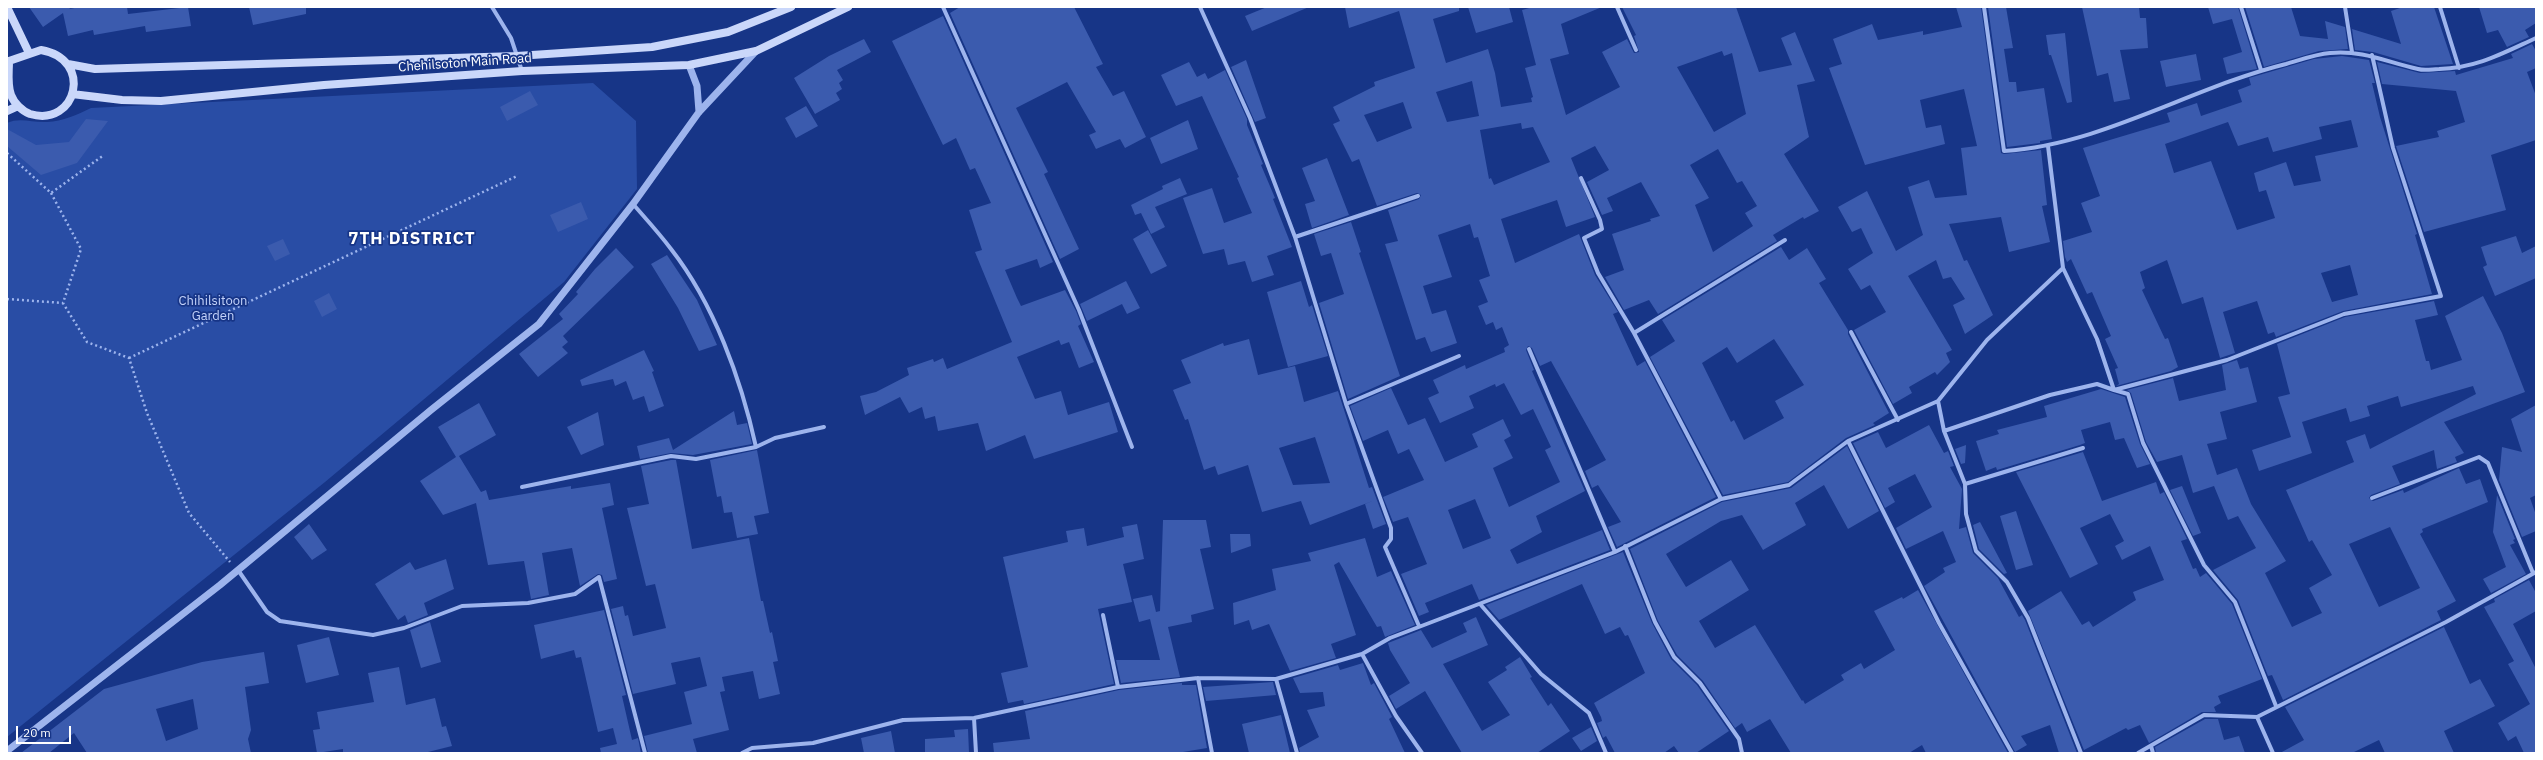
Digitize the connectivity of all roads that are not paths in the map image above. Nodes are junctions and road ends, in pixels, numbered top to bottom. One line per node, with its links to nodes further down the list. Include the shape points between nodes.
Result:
1 (8, 7): 16 (main road)
2 (492, 7): 18 (street, via 511,38)
3 (791, 7): 18 (main road, Chehilsoton Main Road, via 728,32 652,47)
4 (848, 7): 14 (main road, Chehilsoton Main Road)
5 (944, 7): 48 (street, via 1079,310)
6 (1200, 7): 33 (street, via 1250,118)
7 (1617, 7): 13 (street)
8 (1984, 7): 29 (street, via 2004,151)
9 (2241, 7): 23 (street)
10 (2345, 7): 15 (street)
11 (2440, 7): 22 (street)
12 (2536, 38): 22 (street, via 2478,64)
13 (1636, 50)
14 (756, 51): 21 (main road, Chehilsoton Main Road); 28 (street)
15 (2352, 52): 17 (street); 23 (street, via 2328,53)
16 (29, 53): 19 (main road); 20 (main road, via 41,50 52,52)
17 (2372, 55): 22 (street, via 2420,70); 40 (street, via 2393,148 2441,296 2344,314 2227,360)
18 (517, 56): 20 (main road, Chehilsoton Main Road, via 95,69); 24 (street)
19 (8, 62): 26 (main road, via 8,86 11,97)
20 (68, 64): 25 (main road, via 73,74)
21 (689, 65): 24 (main road, Chehilsoton Main Road); 28 (street, via 697,86)
22 (2459, 68)
23 (2261, 70): 29 (street)
24 (522, 71): 25 (main road, Chehilsoton Main Road, via 324,84 161,101)
25 (72, 94): 26 (main road, via 68,103 49,116 27,113)
26 (18, 106): 27 (main road)
27 (7, 111)
28 (700, 112): 32 (street)
29 (2048, 146): 35 (street)
30 (1581, 178): 37 (street, via 1602,230 1584,238 1598,273)
31 (1418, 196): 33 (street)
32 (634, 204): 47 (street, via 672,250 713,318 748,411); 56 (street, via 539,324)
33 (1295, 237): 42 (street)
34 (1784, 240): 37 (street)
35 (2063, 268): 40 (street, via 2098,339); 41 (street, via 1988,340)
36 (1850, 332): 43 (street)
37 (1634, 333): 53 (street)
38 (1529, 349): 55 (street)
39 (1459, 356): 42 (street)
40 (2114, 390): 45 (street, via 2097,384 2057,393); 65 (street, via 2128,394 2143,443 2204,565 2235,602)
41 (1938, 402): 43 (street); 45 (street)
42 (1346, 404): 60 (street, via 1391,528 1391,539 1386,547)
43 (1898, 420): 46 (street)
44 (824, 427): 47 (street, via 775,438)
45 (1944, 431): 50 (street)
46 (1848, 441): 53 (street, via 1789,485); 78 (street, via 1939,623)
47 (756, 447): 51 (street, via 696,459 671,456)
48 (1132, 448)
49 (2083, 448): 50 (street, via 2030,462)
50 (1965, 484): 79 (street, via 1966,514 1976,551 2007,582 2028,618)
51 (522, 487)
52 (2372, 498): 57 (street, via 2479,458 2484,459 2488,463)
53 (1721, 499): 54 (street)
54 (1625, 546): 55 (street); 77 (street, via 1655,622 1674,657 1700,684 1739,738)
55 (1614, 552): 58 (street)
56 (238, 570): 69 (street); 70 (street, via 267,612 280,621 373,635 404,628 462,606 528,603 574,594 599,577)
57 (2535, 573): 65 (street, via 2446,622)
58 (1480, 604): 60 (street); 76 (street, via 1541,674 1589,713)
59 (1103, 615): 64 (street)
60 (1419, 626): 61 (street, via 1390,638)
61 (1362, 654): 63 (street); 75 (street, via 1396,716)
62 (1198, 678): 63 (street); 64 (street); 73 (street)
63 (1276, 679): 74 (street)
64 (1118, 687): 67 (street)
65 (2276, 706): 66 (street)
66 (2256, 717): 68 (street, via 2204,715); 82 (street)
67 (974, 718): 71 (street, via 903,720 813,743 752,748); 72 (street)
68 (2151, 746): 80 (street); 81 (street)
69 (7, 751)
70 (645, 753)
71 (742, 753)
72 (976, 753)
73 (1212, 753)
74 (1297, 753)
75 (1422, 753)
76 (1606, 753)
77 (1742, 753)
78 (2012, 753)
79 (2081, 753)
80 (2138, 753)
81 (2153, 753)
82 (2273, 753)

